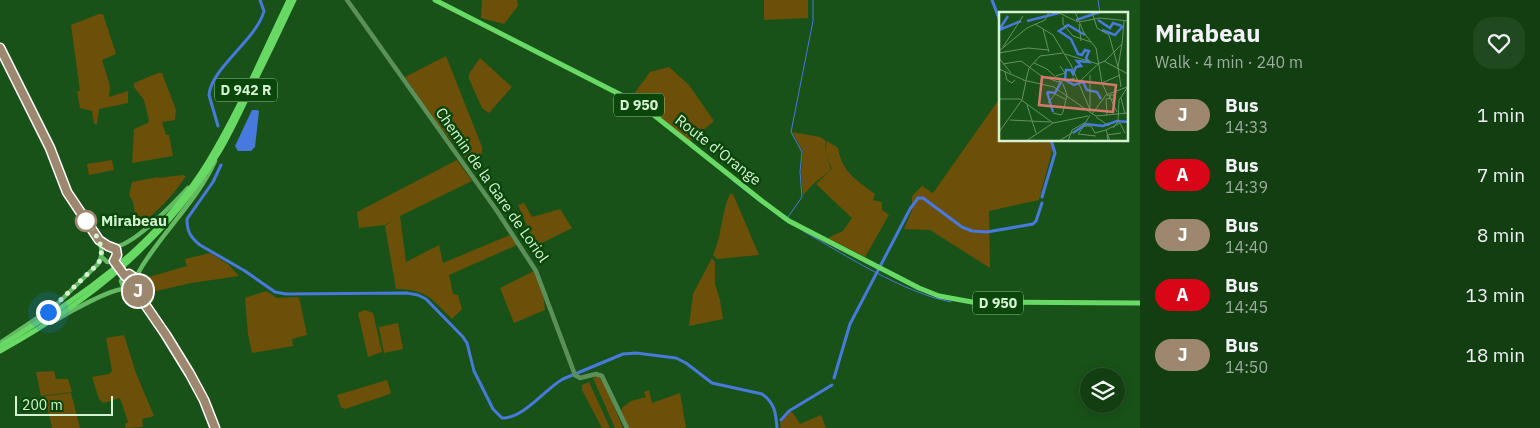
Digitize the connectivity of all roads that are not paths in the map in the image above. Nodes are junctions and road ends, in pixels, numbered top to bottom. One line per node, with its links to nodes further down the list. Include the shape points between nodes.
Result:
1 (289, 0): 7 (main road, D 942 R, via 226,130)
2 (294, 0): 6 (main road)
3 (348, 0): 21 (street, Chemin de la Gare de Loriol, via 536,271 575,373 580,378 593,374 605,378)
4 (435, 0): 18 (main road, Route d'Orange / D 950, via 633,101 776,212 919,288 962,302)
5 (0, 48): 8 (main road, via 50,148 67,192)
6 (219, 152): 15 (main road, via 211,170 139,272); 19 (main road, via 160,231 113,276 85,297)
7 (198, 177): 10 (main road, via 164,213 123,245); 19 (main road, D 942 R, via 131,255 60,309)
8 (99, 240): 9 (main road); 11 (main road)
9 (108, 246): 10 (main road); 11 (main road)
10 (114, 248): 13 (main road)
11 (102, 250): 12 (main road)
12 (102, 257): 13 (main road, via 107,262); 19 (main road, via 55,306)
13 (115, 262): 14 (main road, bridge)
14 (124, 274): 15 (main road, via 132,275); 16 (main road, via 121,281)
15 (136, 282): 16 (main road); 17 (main road)
16 (127, 289): 17 (main road); 19 (main road, via 70,312)
17 (142, 300): 20 (main road, via 190,374)
18 (1140, 303)
19 (1, 347)
20 (215, 428)
21 (626, 428)

